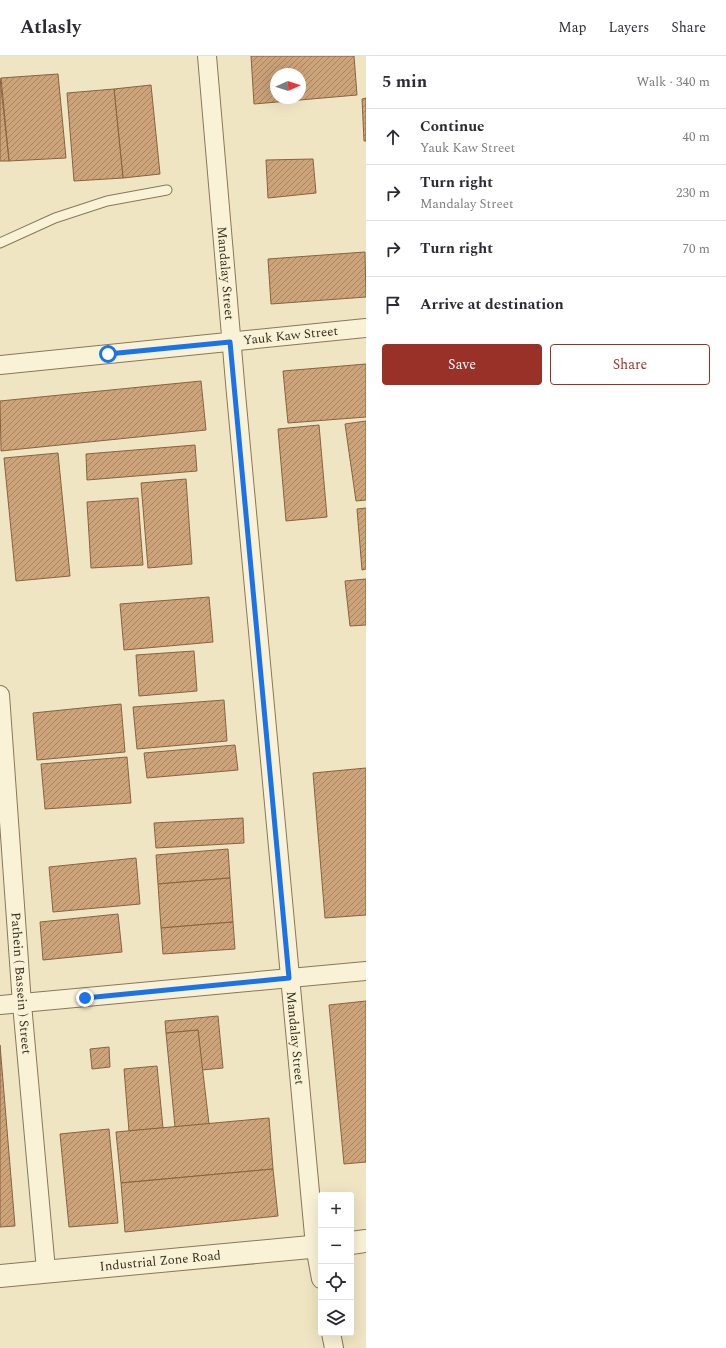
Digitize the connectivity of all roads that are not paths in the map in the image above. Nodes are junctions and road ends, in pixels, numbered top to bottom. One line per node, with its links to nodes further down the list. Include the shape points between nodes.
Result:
1 (207, 56): 5 (street, Mandalay Street)
2 (167, 190): 3 (lane, via 100,203 55,218)
3 (0, 243)
4 (366, 328): 5 (street, Yauk Kaw Street)
5 (230, 342): 6 (street, Yauk Kaw Street); 9 (street, Mandalay Street)
6 (0, 365)
7 (0, 695): 10 (street, Pathein ( Bassein ) Street)
8 (366, 971): 9 (street)
9 (289, 978): 10 (street); 14 (street, Mandalay Street)
10 (22, 1004): 11 (street); 15 (street, Pathein ( Bassein ) Street)
11 (0, 1005)
12 (366, 1242): 13 (street)
13 (354, 1243)
14 (318, 1246): 15 (street, Industrial Zone Road)
15 (46, 1270): 16 (street, Industrial Zone Road)
16 (0, 1276)
17 (332, 1336): 18 (street)
18 (334, 1348)

